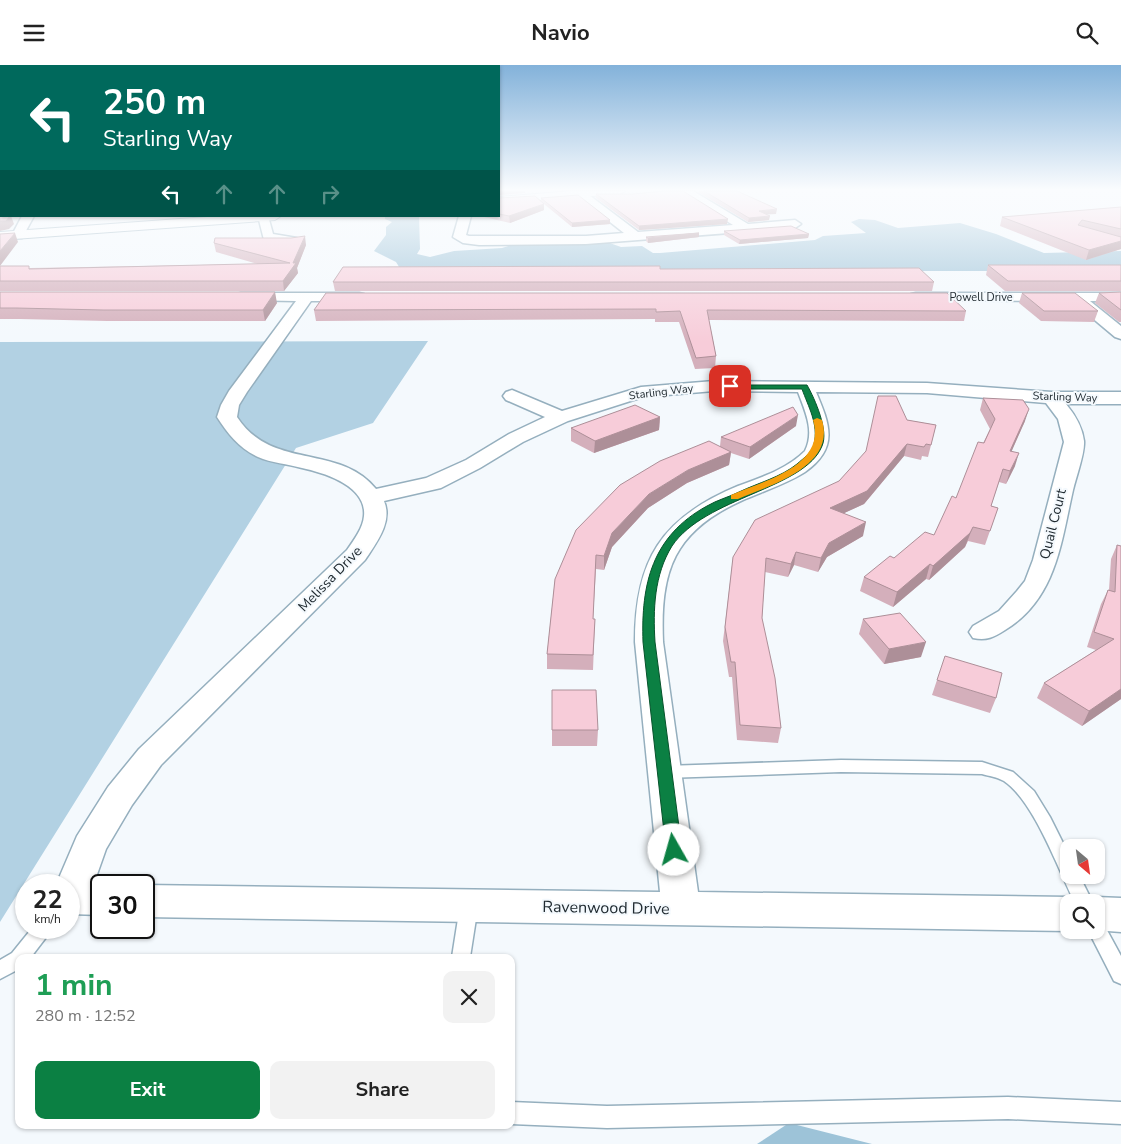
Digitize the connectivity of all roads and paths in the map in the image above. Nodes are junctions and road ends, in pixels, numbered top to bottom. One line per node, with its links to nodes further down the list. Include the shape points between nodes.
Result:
1 (228, 297): 2 (street)
2 (307, 297): 3 (street); 13 (street, via 238,391 227,417 247,443 268,454 330,468 352,478)
3 (377, 297)
4 (906, 297): 5 (street, Powell Drive)
5 (1076, 297): 6 (street, Powell Drive); 7 (street)
6 (1121, 297)
7 (1121, 334)
8 (805, 387): 10 (street, Starling Way, via 926,388); 12 (street, Starling Way, via 714,386 641,392); 15 (street, via 820,430 818,446 810,458 794,471 710,508 694,519 668,545 658,566 650,589 648,617)
9 (512, 396): 12 (street)
10 (1052, 397): 11 (street, Starling Way); 14 (street, Quail Court, via 1068,419 1074,442 1046,560 1037,582 1026,597 1008,617)
11 (1121, 398)
12 (560, 417): 13 (street, Starling Way, via 449,477)
13 (372, 497): 17 (street, Melissa Drive, via 377,513 372,532 356,555 150,757 120,796 90,847)
14 (983, 632)
15 (665, 772): 16 (lane, via 840,766 982,768 1010,776 1023,787); 20 (street)
16 (1060, 857)
17 (79, 874)
18 (155, 901): 19 (street, Ravenwood Drive)
19 (469, 906): 20 (street, Ravenwood Drive); 27 (lane)
20 (681, 908): 21 (street, Ravenwood Drive)
21 (1060, 914)
22 (1105, 915): 23 (street)
23 (1121, 915)
24 (35, 939): 26 (lane)
25 (1102, 939): 30 (lane)
26 (22, 954)
27 (461, 954)
28 (15, 961): 29 (lane)
29 (0, 971)
30 (1121, 975)
31 (515, 1113): 32 (lane, via 607,1117 1008,1108)
32 (1121, 1113)

